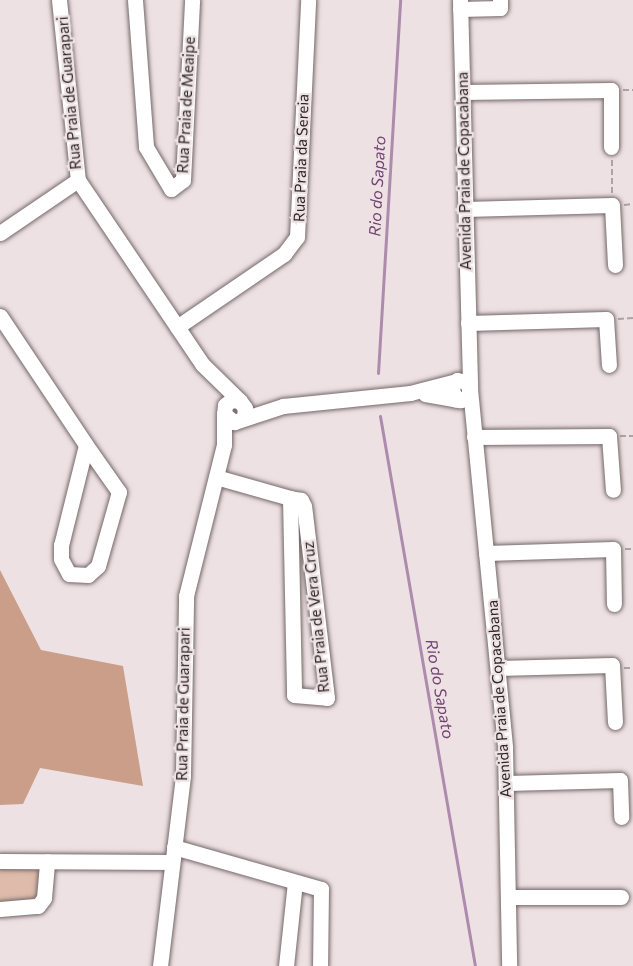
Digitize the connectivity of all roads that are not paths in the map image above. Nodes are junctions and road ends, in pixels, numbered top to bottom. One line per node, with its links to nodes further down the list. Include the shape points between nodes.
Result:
1 (59, 0): 9 (street, Rua Praia de Guarapari)
2 (135, 0): 3 (street, Rua Praia de Meaipe, via 146,147 171,189 183,180)
3 (192, 0)
4 (308, 0): 15 (street, Rua Praia da Sereia, via 297,237 284,254)
5 (500, 0): 6 (street, via 500,8)
6 (460, 5): 7 (street, Avenida Praia de Copacabana)
7 (463, 92): 8 (street, via 611,90); 10 (street, Avenida Praia de Copacabana)
8 (612, 147)
9 (78, 180): 11 (street); 15 (street, Rua Praia de Guarapari)
10 (465, 208): 12 (street, via 612,205); 14 (street, Avenida Praia de Copacabana)
11 (0, 233)
12 (615, 266)
13 (0, 316): 28 (street)
14 (468, 323): 16 (street, Avenida Praia de Copacabana); 18 (street, via 606,319)
15 (177, 327): 17 (street, Rua Praia de Guarapari)
16 (469, 342): 19 (street, Avenida Praia de Copacabana); 20 (street, Avenida Praia de Copacabana)
17 (202, 364): 23 (street, Rua Praia de Guarapari); 25 (street, Rua Praia de Guarapari)
18 (609, 365)
19 (453, 382): 20 (street, via 464,380); 21 (street); 22 (street, via 450,389)
20 (470, 388): 22 (street, via 468,397); 27 (street, Avenida Praia de Copacabana)
21 (410, 393): 22 (street); 24 (street)
22 (456, 399): 27 (street, Avenida Praia de Copacabana)
23 (239, 401): 24 (street); 25 (street, via 228,402); 26 (street, via 245,408)
24 (283, 406): 26 (street)
25 (224, 414): 26 (street, via 234,422); 29 (street, Rua Praia de Guarapari)
26 (243, 418): 29 (street, Rua Praia de Guarapari)
27 (474, 435): 31 (street, via 609,436); 33 (street, Avenida Praia de Copacabana)
28 (86, 445): 28 (street, via 61,545 61,560 69,574 88,574 98,566 119,492)
29 (224, 445): 30 (street, Rua Praia de Guarapari)
30 (216, 477): 32 (street); 39 (street, Rua Praia de Guarapari, via 186,596 183,775)
31 (613, 490)
32 (290, 498): 32 (street, Rua Praia de Vera Cruz, via 294,695 327,698 304,506 301,500)
33 (486, 552): 34 (street, via 613,549); 35 (street, Avenida Praia de Copacabana)
34 (614, 604)
35 (498, 669): 36 (street, via 612,665); 37 (street, Avenida Praia de Copacabana)
36 (615, 722)
37 (507, 783): 38 (street, via 620,780); 43 (street, Avenida Praia de Copacabana)
38 (621, 817)
39 (173, 855): 41 (street); 42 (street); 46 (street, Rua Praia de Guarapari)
40 (0, 861): 41 (street)
41 (47, 861): 45 (street, via 44,898 38,906)
42 (295, 882): 47 (street); 48 (street, via 321,889)
43 (508, 897): 44 (street); 49 (street, Avenida Praia de Copacabana)
44 (621, 897)
45 (0, 909)
46 (160, 966)
47 (286, 966)
48 (320, 966)
49 (509, 966)

